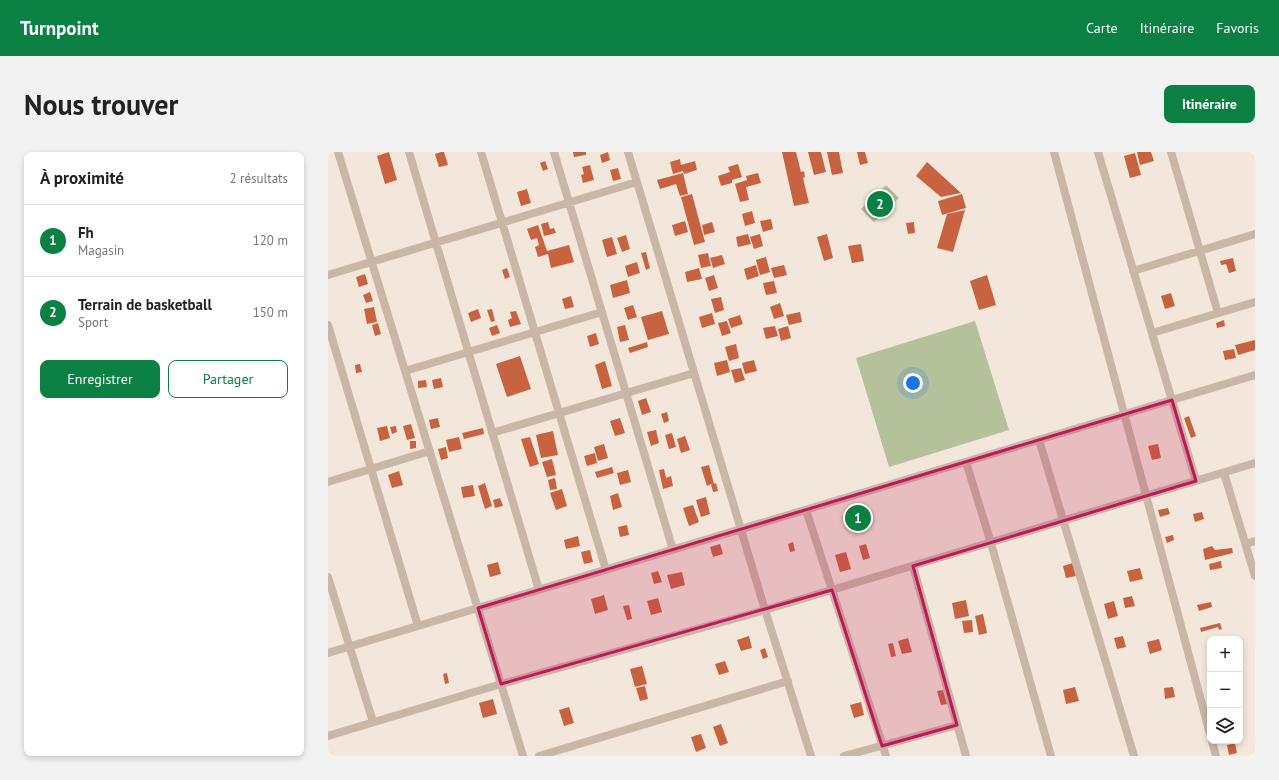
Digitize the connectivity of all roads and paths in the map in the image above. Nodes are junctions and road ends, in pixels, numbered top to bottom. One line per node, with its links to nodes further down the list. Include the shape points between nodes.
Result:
1 (338, 152): 15 (street)
2 (409, 152): 13 (street)
3 (481, 152): 11 (street)
4 (554, 152): 10 (street)
5 (628, 152): 9 (street)
6 (1054, 152): 31 (street)
7 (1098, 152): 16 (street)
8 (1171, 152): 14 (street)
9 (637, 182): 10 (street); 26 (street)
10 (569, 202): 11 (street); 19 (street)
11 (502, 222): 13 (street); 22 (street)
12 (1255, 234): 14 (street)
13 (436, 242): 15 (street); 24 (street)
14 (1200, 251): 16 (street); 20 (street)
15 (372, 261): 17 (street); 25 (street)
16 (1133, 271): 23 (street)
17 (328, 275)
18 (1255, 302): 20 (street)
19 (602, 312): 22 (street); 28 (street)
20 (1218, 313): 23 (street)
21 (328, 325): 37 (street)
22 (535, 332): 24 (street); 30 (street)
23 (1152, 333): 29 (street)
24 (468, 352): 25 (street); 32 (street)
25 (405, 371): 34 (street)
26 (694, 373): 28 (street); 44 (street)
27 (1255, 375): 29 (street)
28 (626, 393): 30 (street); 48 (street)
29 (1172, 400): 31 (street); 39 (street)
30 (559, 413): 32 (street); 50 (street)
31 (1124, 414): 33 (street); 41 (street)
32 (492, 433): 53 (street)
33 (1039, 440): 35 (street); 43 (street)
34 (430, 451): 37 (street); 55 (street)
35 (966, 462): 42 (street); 46 (street)
36 (1255, 463): 38 (street)
37 (371, 469): 40 (street); 57 (street)
38 (1224, 473): 39 (street); 47 (street)
39 (1196, 481): 41 (street)
40 (328, 482)
41 (1146, 496): 43 (street); 63 (street)
42 (806, 510): 44 (street); 54 (street)
43 (1064, 521): 46 (street); 75 (street)
44 (741, 530): 48 (street); 56 (street)
45 (1255, 541): 47 (street)
46 (991, 543): 49 (street); 74 (street)
47 (1246, 544): 51 (street)
48 (673, 550): 50 (street)
49 (913, 566): 54 (street); 64 (street)
50 (606, 570): 53 (street)
51 (1255, 576)
52 (328, 577): 58 (street)
53 (539, 590): 55 (street)
54 (832, 590): 56 (street); 67 (street)
55 (478, 608): 57 (street); 61 (street)
56 (765, 610): 60 (street); 61 (street)
57 (418, 626): 58 (street)
58 (349, 647): 59 (street); 62 (street)
59 (328, 653)
60 (788, 681): 69 (street); 70 (street)
61 (501, 684): 62 (street); 68 (street)
62 (373, 722): 65 (street)
63 (1207, 723)
64 (958, 725): 67 (street); 73 (street)
65 (328, 736)
66 (1213, 744): 76 (street)
67 (882, 746): 71 (street); 72 (street)
68 (523, 756)
69 (539, 756)
70 (811, 756)
71 (844, 756)
72 (886, 756)
73 (966, 756)
74 (1050, 756)
75 (1134, 756)
76 (1216, 756)

